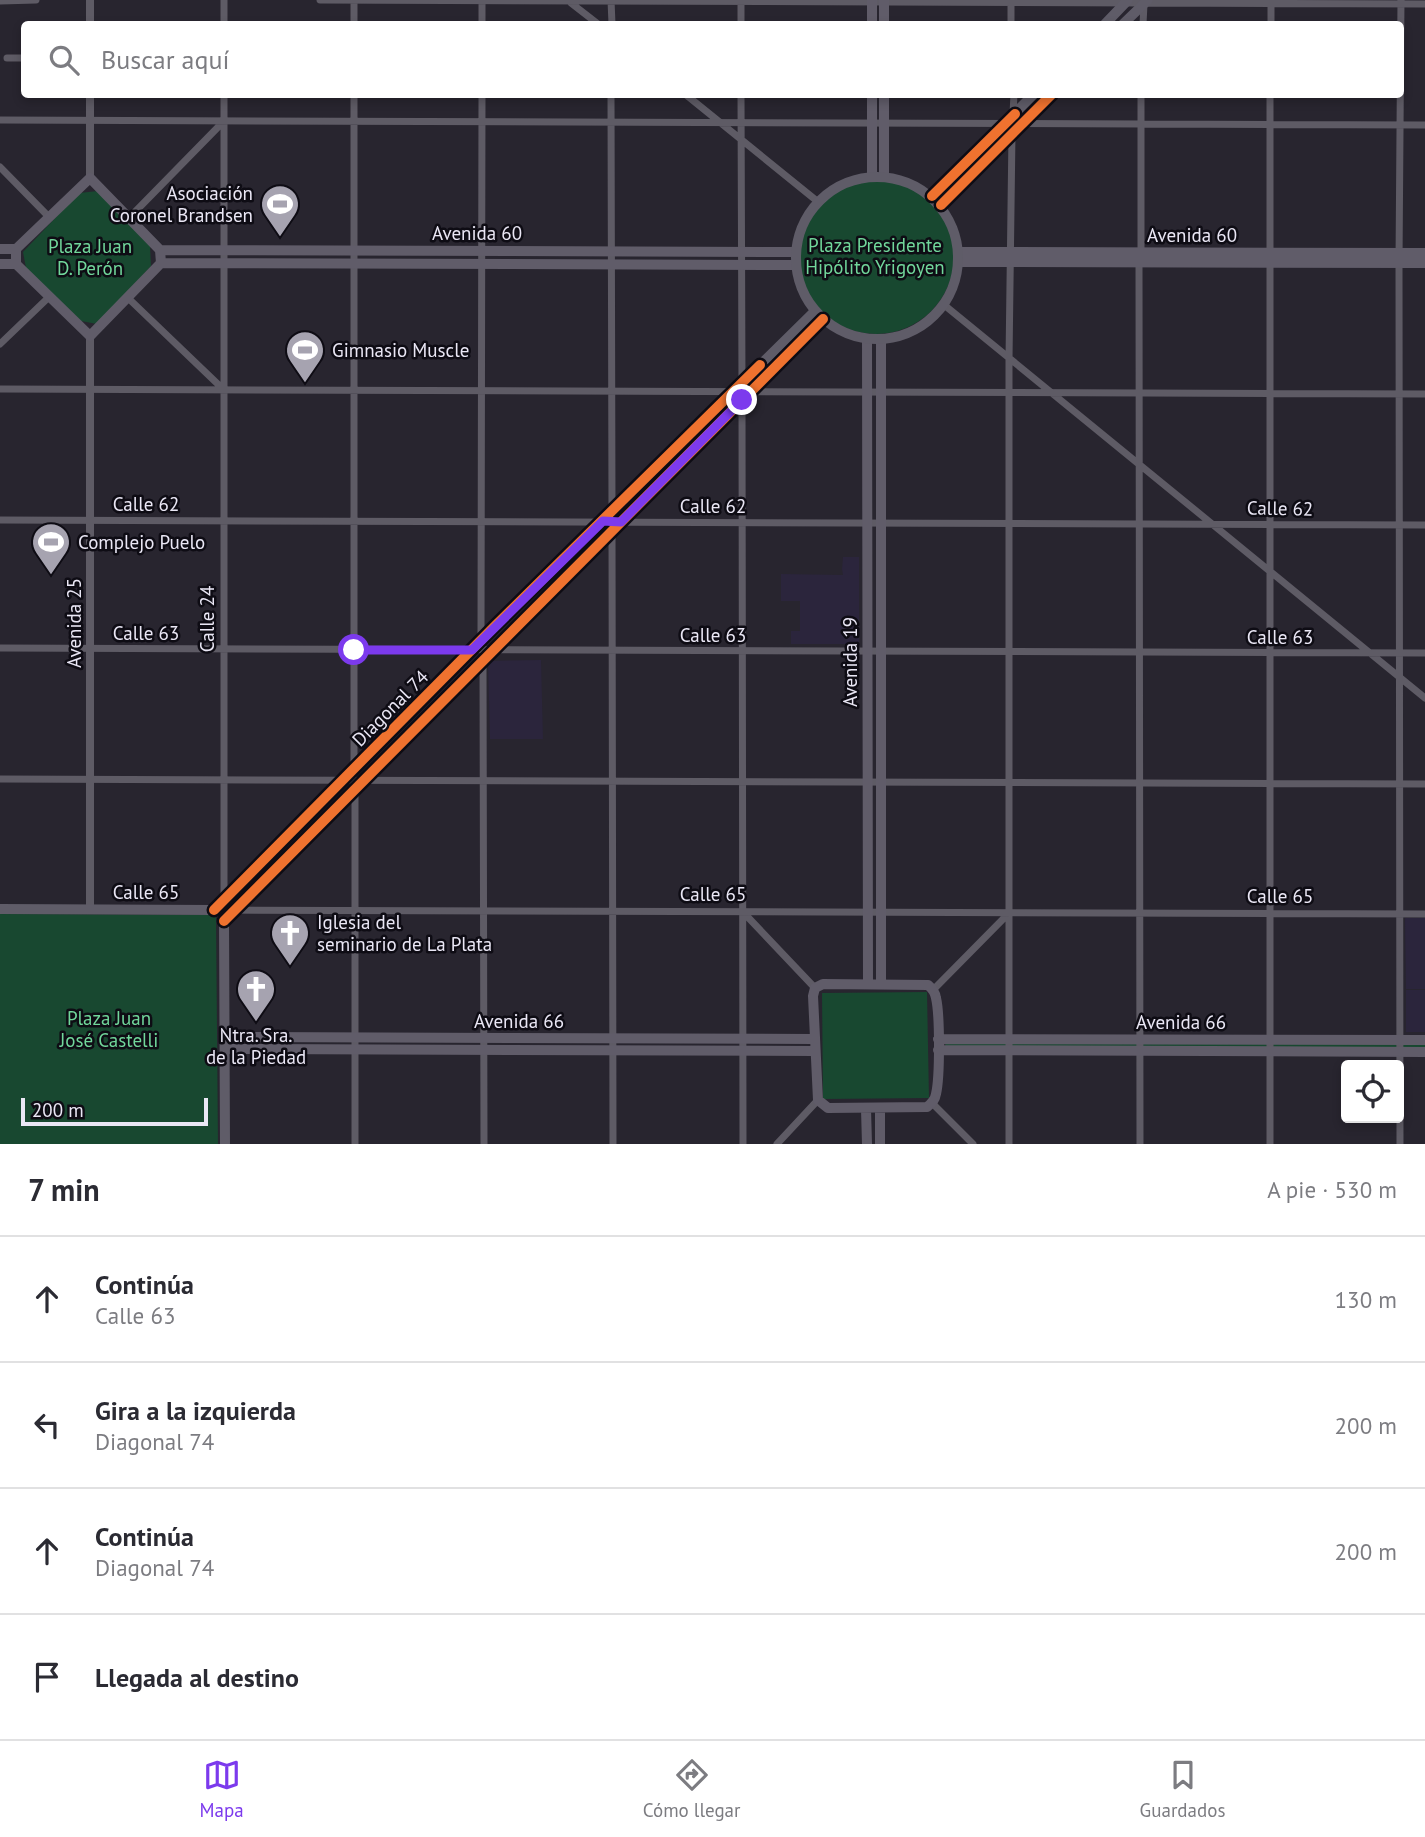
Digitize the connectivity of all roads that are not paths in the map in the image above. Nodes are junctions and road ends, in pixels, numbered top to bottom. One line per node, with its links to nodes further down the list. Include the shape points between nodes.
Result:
1 (36, 0): 7 (street)
2 (90, 0): 19 (street)
3 (223, 0): 20 (street)
4 (320, 0): 5 (street)
5 (354, 0): 6 (street); 21 (street)
6 (482, 0): 8 (street); 22 (street)
7 (0, 1)
8 (569, 1): 9 (street); 23 (street)
9 (611, 1): 10 (street); 24 (street)
10 (741, 1): 11 (street); 25 (street)
11 (872, 1): 12 (street); 26 (main road)
12 (884, 1): 13 (street); 27 (main road)
13 (1011, 1): 14 (street); 28 (street)
14 (1127, 1): 15 (street); 29 (main road)
15 (1145, 1): 16 (street); 30 (main road); 31 (street)
16 (1271, 2): 17 (street); 32 (street)
17 (1401, 2): 18 (street); 33 (street)
18 (1425, 4)
19 (90, 21)
20 (223, 21)
21 (354, 21)
22 (482, 21)
23 (594, 21)
24 (612, 21)
25 (741, 21)
26 (872, 21)
27 (884, 21)
28 (1012, 21)
29 (1107, 21)
30 (1126, 21)
31 (1143, 21)
32 (1271, 21)
33 (1401, 21)
34 (7, 58): 35 (street)
35 (21, 58)
36 (90, 98): 52 (street)
37 (224, 98): 53 (street, Calle 24)
38 (354, 98): 54 (street)
39 (482, 98): 55 (street)
40 (611, 98): 56 (street)
41 (690, 98): 57 (street)
42 (741, 98): 58 (street)
43 (872, 98): 59 (main road)
44 (884, 98): 60 (main road)
45 (1014, 98): 61 (street)
46 (1031, 98): 61 (main road)
47 (1047, 98): 61 (main road)
48 (1141, 98): 62 (street)
49 (1270, 98): 63 (street)
50 (1401, 98): 64 (street)
51 (0, 120): 52 (street)
52 (90, 120): 53 (street); 70 (street)
53 (224, 121): 54 (street); 75 (street); 79 (street, Calle 24)
54 (354, 121): 55 (street); 80 (street)
55 (482, 122): 56 (street); 81 (street)
56 (611, 122): 57 (street); 82 (street)
57 (720, 123): 58 (street); 66 (street)
58 (741, 123): 59 (street); 66 (street)
59 (872, 123): 60 (street); 69 (main road)
60 (884, 123): 61 (street); 68 (main road)
61 (1013, 124): 62 (street); 71 (main road); 73 (main road); 87 (street)
62 (1141, 124): 63 (street); 88 (street)
63 (1270, 124): 64 (street); 89 (street)
64 (1401, 125): 65 (street); 90 (street)
65 (1425, 125)
66 (742, 140): 72 (street); 83 (street)
67 (0, 167): 74 (street)
68 (884, 174): 69 (main road); 71 (main road)
69 (872, 175): 72 (main road, via 842,185)
70 (90, 178): 74 (main road); 75 (main road)
71 (932, 196): 73 (main road)
72 (817, 201): 84 (main road, via 802,224)
73 (941, 205): 86 (main road)
74 (49, 217): 77 (main road)
75 (129, 218): 78 (main road)
76 (0, 249): 77 (main road)
77 (16, 249): 97 (main road)
78 (160, 250): 79 (main road, Avenida 60); 92 (main road)
79 (224, 250): 80 (main road, Avenida 60); 91 (street, Calle 24)
80 (354, 251): 81 (main road, Avenida 60); 93 (street)
81 (482, 251): 82 (main road, Avenida 60); 94 (street)
82 (611, 251): 83 (main road, Avenida 60); 98 (street)
83 (741, 252): 84 (main road, Avenida 60); 99 (street)
84 (795, 252): 100 (main road)
85 (1425, 253): 90 (main road, Avenida 60)
86 (960, 257): 87 (main road, Avenida 60); 103 (main road, via 958,276)
87 (1010, 257): 88 (main road, Avenida 60); 109 (street)
88 (1140, 257): 89 (main road, Avenida 60); 121 (street)
89 (1269, 258): 90 (main road, Avenida 60); 122 (street)
90 (1399, 258): 95 (main road, Avenida 60); 123 (street)
91 (224, 262): 92 (main road, Avenida 60); 93 (main road, Avenida 60); 112 (street, Calle 24)
92 (161, 263): 102 (main road)
93 (354, 263): 94 (main road, Avenida 60); 113 (street)
94 (482, 263): 98 (main road, Avenida 60); 114 (street)
95 (1425, 263)
96 (0, 264): 97 (main road)
97 (16, 264): 101 (main road)
98 (612, 264): 99 (main road, Avenida 60); 115 (street)
99 (741, 264): 100 (main road, Avenida 60); 116 (street)
100 (795, 264): 104 (main road, via 801,289)
101 (49, 296): 105 (main road); 108 (street)
102 (127, 297): 105 (main road); 112 (street)
103 (943, 304): 107 (main road, via 927,320); 109 (street)
104 (819, 315): 106 (main road, via 848,335); 116 (main road, Diagonal 74)
105 (90, 336): 111 (street, Avenida 25)
106 (867, 340): 107 (main road); 117 (main road, Avenida 19)
107 (881, 340): 118 (main road, Avenida 19)
108 (0, 344)
109 (1009, 359): 119 (street); 120 (street)
110 (0, 389): 111 (street)
111 (90, 390): 112 (street); 127 (street, Avenida 25)
112 (224, 390): 113 (street); 128 (street, Calle 24)
113 (354, 390): 114 (street); 129 (street)
114 (481, 391): 115 (street); 130 (street)
115 (613, 391): 116 (street); 131 (street)
116 (742, 392): 117 (street); 131 (main road, Diagonal 74); 132 (street)
117 (867, 392): 118 (street); 133 (main road, Avenida 19)
118 (881, 392): 119 (street); 134 (main road, Avenida 19)
119 (1010, 393): 120 (street); 135 (street)
120 (1052, 393): 121 (street); 125 (street)
121 (1139, 393): 122 (street); 125 (street)
122 (1269, 393): 123 (street); 138 (street)
123 (1399, 394): 124 (street); 139 (street)
124 (1425, 394)
125 (1140, 466): 136 (street); 137 (street)
126 (0, 520): 127 (street, Calle 62)
127 (90, 520): 128 (street, Calle 62); 143 (street, Avenida 25)
128 (224, 520): 129 (street, Calle 62); 144 (street, Calle 24)
129 (354, 521): 130 (street, Calle 62); 145 (street)
130 (481, 521): 131 (street, Calle 62); 146 (street)
131 (612, 521): 132 (street, Calle 62); 146 (main road, Diagonal 74); 147 (street)
132 (742, 522): 133 (street, Calle 62); 148 (street)
133 (867, 523): 134 (street, Calle 62); 149 (main road, Avenida 19)
134 (881, 523): 135 (street, Calle 62); 150 (main road, Avenida 19)
135 (1009, 523): 137 (street, Calle 62); 151 (street)
136 (1210, 523): 137 (street, Calle 62); 138 (street, Calle 62); 141 (street)
137 (1139, 524): 152 (street)
138 (1269, 524): 139 (street, Calle 62); 141 (street)
139 (1399, 524): 140 (street, Calle 62); 154 (street)
140 (1425, 524)
141 (1270, 572): 153 (street); 156 (street)
142 (0, 649): 143 (street, Calle 63)
143 (90, 649): 144 (street, Calle 63); 160 (street, Avenida 25)
144 (224, 649): 145 (street, Calle 63); 161 (street, Calle 24)
145 (354, 650): 146 (street, Calle 63); 162 (street)
146 (482, 650): 147 (street, Calle 63); 162 (main road, Diagonal 74); 163 (street)
147 (613, 651): 148 (street, Calle 63); 164 (street)
148 (742, 651): 149 (street, Calle 63); 165 (street)
149 (867, 652): 150 (street, Calle 63); 166 (main road, Avenida 19)
150 (881, 652): 151 (street, Calle 63); 167 (main road, Avenida 19)
151 (1009, 652): 152 (street, Calle 63); 168 (street)
152 (1139, 652): 153 (street, Calle 63); 169 (street)
153 (1269, 653): 156 (street, Calle 63); 170 (street)
154 (1399, 653): 155 (street, Calle 63); 156 (street, Calle 63); 157 (street)
155 (1425, 653)
156 (1371, 654): 157 (street)
157 (1400, 677): 158 (street); 171 (street)
158 (1425, 698)
159 (0, 779): 160 (street)
160 (90, 779): 161 (street); 174 (street, Avenida 25)
161 (224, 780): 162 (street); 175 (street, Calle 24)
162 (354, 780): 163 (street); 175 (main road, Diagonal 74); 176 (street)
163 (484, 780): 164 (street); 177 (street)
164 (613, 781): 165 (street); 178 (street)
165 (742, 782): 166 (street); 179 (street)
166 (867, 782): 167 (street); 180 (main road, Avenida 19)
167 (881, 782): 168 (street); 181 (main road, Avenida 19)
168 (1009, 782): 169 (street); 182 (street)
169 (1139, 783): 170 (street); 183 (street)
170 (1269, 783): 171 (street); 184 (street)
171 (1399, 784): 172 (street); 185 (street)
172 (1425, 784)
173 (0, 909): 174 (main road, Calle 65)
174 (90, 910): 175 (main road, Calle 65)
175 (224, 910): 176 (street, Calle 65); 191 (main road, Calle 24)
176 (355, 911): 177 (street, Calle 65); 192 (street)
177 (484, 911): 178 (street, Calle 65); 193 (street)
178 (613, 911): 179 (street, Calle 65); 194 (street)
179 (742, 912): 180 (street, Calle 65); 189 (street); 196 (street)
180 (868, 912): 181 (street, Calle 65); 187 (main road, Avenida 19)
181 (881, 912): 182 (street, Calle 65); 188 (main road, Avenida 19)
182 (1009, 913): 183 (street, Calle 65); 190 (street); 198 (street)
183 (1139, 913): 184 (street, Calle 65); 199 (street)
184 (1270, 914): 185 (street, Calle 65); 200 (street)
185 (1399, 914): 186 (street, Calle 65); 202 (street)
186 (1425, 914)
187 (868, 984): 188 (main road); 189 (main road)
188 (881, 984): 190 (main road)
189 (815, 988): 197 (main road)
190 (934, 989): 195 (main road)
191 (225, 1037): 192 (main road, Avenida 66); 203 (main road, Calle 24)
192 (355, 1038): 193 (main road, Avenida 66); 204 (street)
193 (484, 1038): 194 (main road, Avenida 66); 205 (street)
194 (613, 1038): 196 (main road, Avenida 66); 208 (street)
195 (938, 1038): 198 (main road, Avenida 66); 206 (main road)
196 (743, 1039): 197 (main road, Avenida 66); 209 (street)
197 (814, 1039): 210 (main road)
198 (1009, 1039): 199 (main road, Avenida 66); 207 (street)
199 (1139, 1039): 200 (main road, Avenida 66); 211 (street)
200 (1270, 1040): 202 (main road, Avenida 66); 212 (street)
201 (1425, 1040): 202 (main road, Avenida 66)
202 (1399, 1046): 212 (main road, Avenida 66); 213 (main road, Avenida 66); 230 (street)
203 (225, 1049): 204 (main road, Avenida 66); 218 (main road, Calle 24)
204 (355, 1050): 205 (main road, Avenida 66); 219 (street)
205 (484, 1050): 208 (main road, Avenida 66); 220 (street)
206 (938, 1050): 207 (main road, Avenida 66); 215 (main road)
207 (1009, 1050): 211 (main road, Avenida 66); 227 (street)
208 (613, 1051): 209 (main road, Avenida 66); 221 (street)
209 (743, 1051): 210 (main road, Avenida 66); 222 (street)
210 (814, 1051): 214 (main road)
211 (1139, 1051): 212 (main road, Avenida 66); 228 (street)
212 (1270, 1051): 229 (street)
213 (1425, 1052)
214 (818, 1100): 216 (main road, via 828,1108); 223 (street)
215 (932, 1103): 217 (main road); 226 (street)
216 (866, 1108): 217 (main road); 224 (main road)
217 (880, 1109): 225 (main road)
218 (225, 1144)
219 (355, 1144)
220 (484, 1144)
221 (613, 1144)
222 (743, 1144)
223 (776, 1144)
224 (866, 1144)
225 (880, 1144)
226 (973, 1144)
227 (1009, 1144)
228 (1140, 1144)
229 (1270, 1144)
230 (1399, 1144)

